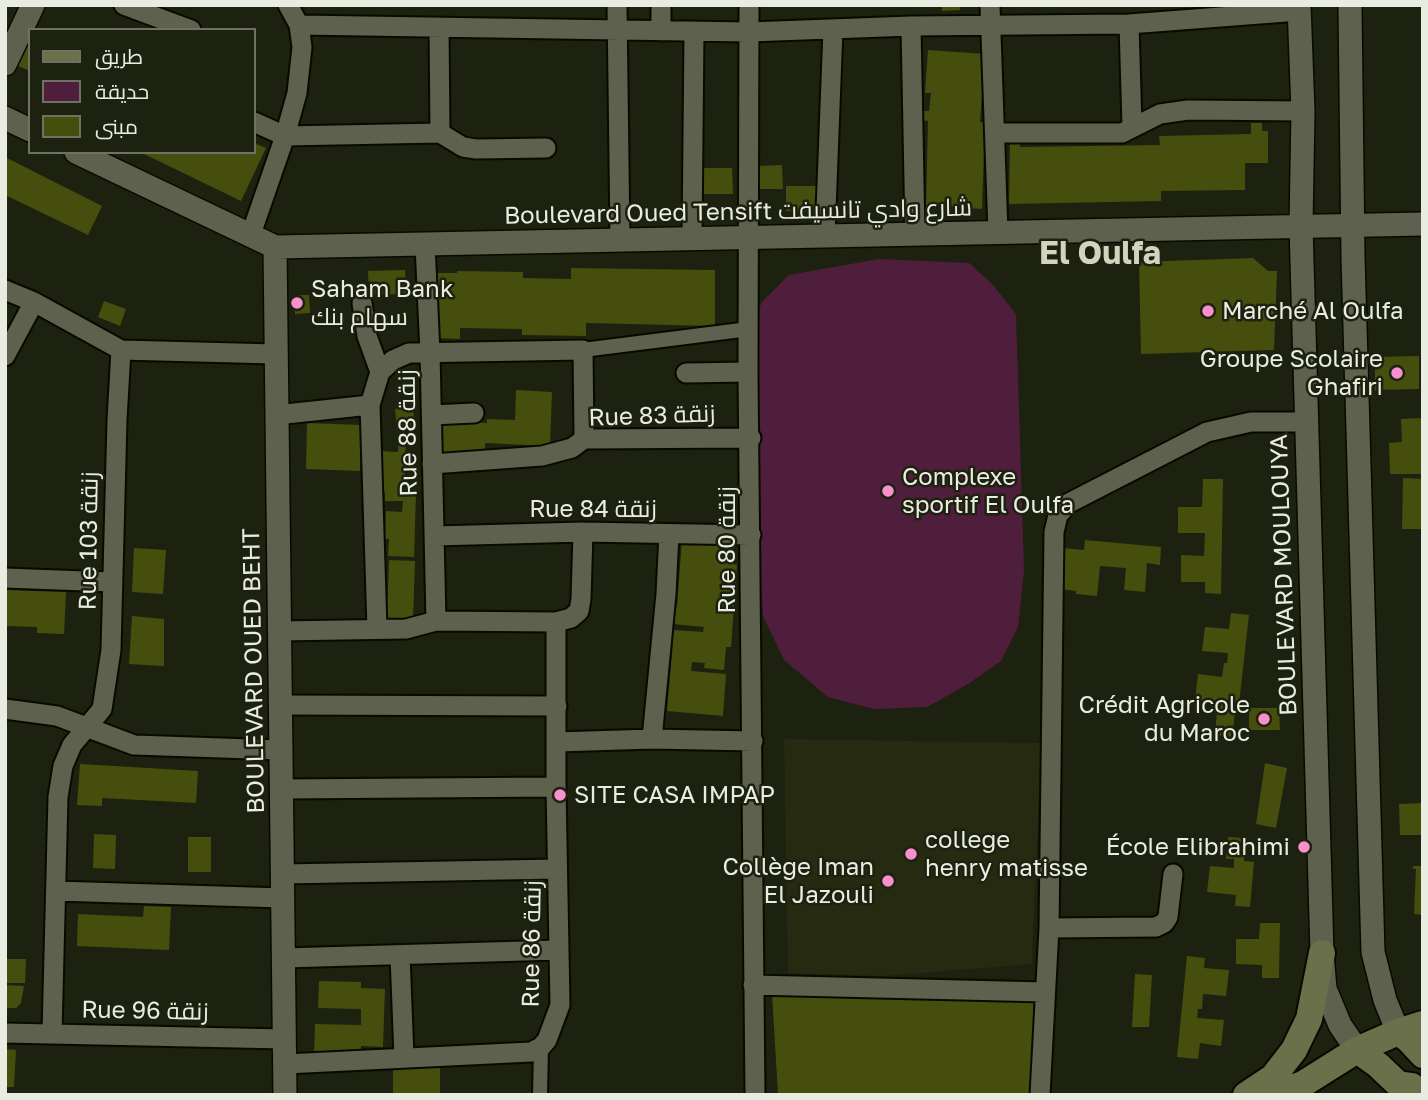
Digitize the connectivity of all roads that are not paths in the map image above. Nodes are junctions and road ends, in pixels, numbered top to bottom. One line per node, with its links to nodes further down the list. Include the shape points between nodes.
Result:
1 (33, 5): 16 (street)
2 (124, 5): 15 (street)
3 (288, 5): 11 (street)
4 (617, 5): 18 (street)
5 (661, 5): 19 (street)
6 (749, 5): 21 (street, Rue 80 زنقة)
7 (990, 5): 12 (street)
8 (1350, 5): 34 (street)
9 (1299, 8): 10 (street); 23 (street, BOULEVARD MOULOUYA)
10 (1129, 24): 12 (street); 26 (street)
11 (299, 25): 14 (street); 30 (street, via 301,65)
12 (990, 25): 13 (street); 29 (street)
13 (911, 26): 17 (street); 37 (street)
14 (439, 27): 18 (street); 28 (street)
15 (184, 28)
16 (27, 29): 22 (street)
17 (832, 29): 21 (street); 38 (street)
18 (617, 30): 19 (street); 42 (street)
19 (661, 31): 20 (street)
20 (694, 31): 21 (street); 41 (street)
21 (749, 32): 40 (street, Rue 80 زنقة)
22 (5, 64)
23 (1303, 111): 26 (street, via 1188,110 1160,114); 35 (street, BOULEVARD MOULOUYA)
24 (5, 118): 27 (street)
25 (256, 123): 30 (street)
26 (1132, 126): 29 (street, via 1122,133)
27 (28, 129)
28 (440, 133): 30 (street); 31 (street, via 476,149)
29 (996, 133): 36 (street)
30 (285, 136): 39 (street)
31 (546, 148)
32 (80, 154): 39 (street, Boulevard Oued Tensift شارع وادي تانسيفت)
33 (1423, 224): 34 (street, Boulevard Oued Tensift شارع وادي تانسيفت)
34 (1352, 225): 35 (street, Boulevard Oued Tensift شارع وادي تانسيفت); 97 (street, via 1373,952 1385,1000)
35 (1301, 226): 36 (street, Boulevard Oued Tensift شارع وادي تانسيفت); 61 (street, BOULEVARD MOULOUYA)
36 (998, 233): 37 (street, Boulevard Oued Tensift شارع وادي تانسيفت)
37 (915, 234): 38 (street, Boulevard Oued Tensift شارع وادي تانسيفت)
38 (825, 236): 40 (street, Boulevard Oued Tensift شارع وادي تانسيفت)
39 (250, 237): 44 (street, Boulevard Oued Tensift شارع وادي تانسيفت)
40 (750, 237): 41 (street, Boulevard Oued Tensift شارع وادي تانسيفت); 48 (street, Rue 80 زنقة)
41 (692, 239): 42 (street, Boulevard Oued Tensift شارع وادي تانسيفت)
42 (620, 240): 43 (street, Boulevard Oued Tensift شارع وادي تانسيفت)
43 (425, 244): 44 (street, Boulevard Oued Tensift شارع وادي تانسيفت); 51 (street, Rue 88 زنقة)
44 (275, 247): 52 (street, BOULEVARD OUED BEHT)
45 (5, 290): 46 (street)
46 (34, 302): 49 (street); 53 (street)
47 (362, 303): 54 (street)
48 (749, 329): 50 (street); 55 (street, Rue 80 زنقة)
49 (121, 350): 52 (street); 70 (street, Rue 103 زنقة)
50 (583, 350): 51 (street); 63 (street)
51 (430, 353): 54 (street, via 401,355); 60 (street, Rue 88 زنقة)
52 (275, 355): 59 (street, BOULEVARD OUED BEHT)
53 (5, 356)
54 (380, 372): 57 (street)
55 (748, 372): 56 (street); 62 (street, Rue 80 زنقة)
56 (686, 373)
57 (370, 405): 59 (street); 73 (street)
58 (474, 413): 60 (street)
59 (276, 415): 74 (street, BOULEVARD OUED BEHT)
60 (432, 415): 64 (street, Rue 88 زنقة)
61 (1306, 422): 90 (street, via 1251,422 1207,432 1069,503 1058,515); 92 (street, BOULEVARD MOULOUYA)
62 (751, 438): 63 (street, Rue 83 زنقة); 67 (street, Rue 80 زنقة)
63 (583, 439): 64 (street, Rue 83 زنقة, via 572,448 542,456)
64 (432, 464): 68 (street, Rue 88 زنقة)
65 (583, 532): 66 (street, Rue 84 زنقة); 68 (street, Rue 84 زنقة); 72 (street, via 579,611)
66 (669, 534): 67 (street, Rue 84 زنقة); 79 (street)
67 (751, 535): 80 (street, Rue 80 زنقة)
68 (435, 536): 71 (street, Rue 88 زنقة)
69 (5, 578): 70 (street)
70 (112, 582): 78 (street, Rue 103 زنقة, via 106,696)
71 (436, 621): 72 (street); 73 (street, via 406,629)
72 (556, 622): 76 (street, Rue 86 زنقة)
73 (377, 629): 74 (street)
74 (280, 631): 75 (street, BOULEVARD OUED BEHT)
75 (281, 705): 76 (street); 82 (street, BOULEVARD OUED BEHT)
76 (556, 706): 81 (street, Rue 86 زنقة)
77 (5, 709): 78 (street, via 57,716)
78 (88, 728): 82 (street, via 134,745); 88 (street, Rue 103 زنقة, via 72,745 63,766)
79 (652, 739): 80 (street); 81 (street)
80 (752, 741): 95 (street, Rue 80 زنقة)
81 (557, 742): 83 (street, Rue 86 زنقة)
82 (281, 750): 84 (street, BOULEVARD OUED BEHT)
83 (556, 787): 84 (street); 85 (street, Rue 86 زنقة)
84 (281, 789): 86 (street, BOULEVARD OUED BEHT)
85 (557, 869): 86 (street); 91 (street, Rue 86 زنقة)
86 (283, 874): 89 (street, BOULEVARD OUED BEHT)
87 (1173, 874): 90 (street, via 1168,917 1156,927)
88 (56, 891): 89 (street); 99 (street, Rue 103 زنقة)
89 (283, 898): 94 (street, BOULEVARD OUED BEHT)
90 (1049, 929): 96 (street)
91 (558, 950): 93 (street); 101 (street, Rue 86 زنقة, via 560,1005 553,1029)
92 (1322, 953): 102 (street, BOULEVARD MOULOUYA, via 1325,989); 111 (main road, via 1309,1019 1294,1050 1273,1077)
93 (400, 955): 94 (street); 104 (street)
94 (284, 958): 100 (street, BOULEVARD OUED BEHT)
95 (753, 985): 96 (street); 109 (street, Rue 80 زنقة)
96 (1045, 992): 110 (street)
97 (1411, 1028): 102 (main road); 103 (main road, via 1408,1039)
98 (5, 1033): 99 (street, Rue 96 زنقة)
99 (52, 1033): 100 (street, Rue 96 زنقة)
100 (284, 1039): 105 (street, BOULEVARD OUED BEHT)
101 (541, 1047): 104 (street, via 531,1052); 108 (street)
102 (1357, 1050): 106 (main road, via 1398,1084); 112 (main road, via 1303,1084)
103 (1423, 1055)
104 (404, 1057): 105 (street)
105 (285, 1064): 107 (street, BOULEVARD OUED BEHT)
106 (1414, 1088)
107 (285, 1095)
108 (540, 1095)
109 (755, 1095)
110 (1041, 1095)
111 (1246, 1095)
112 (1272, 1095)

